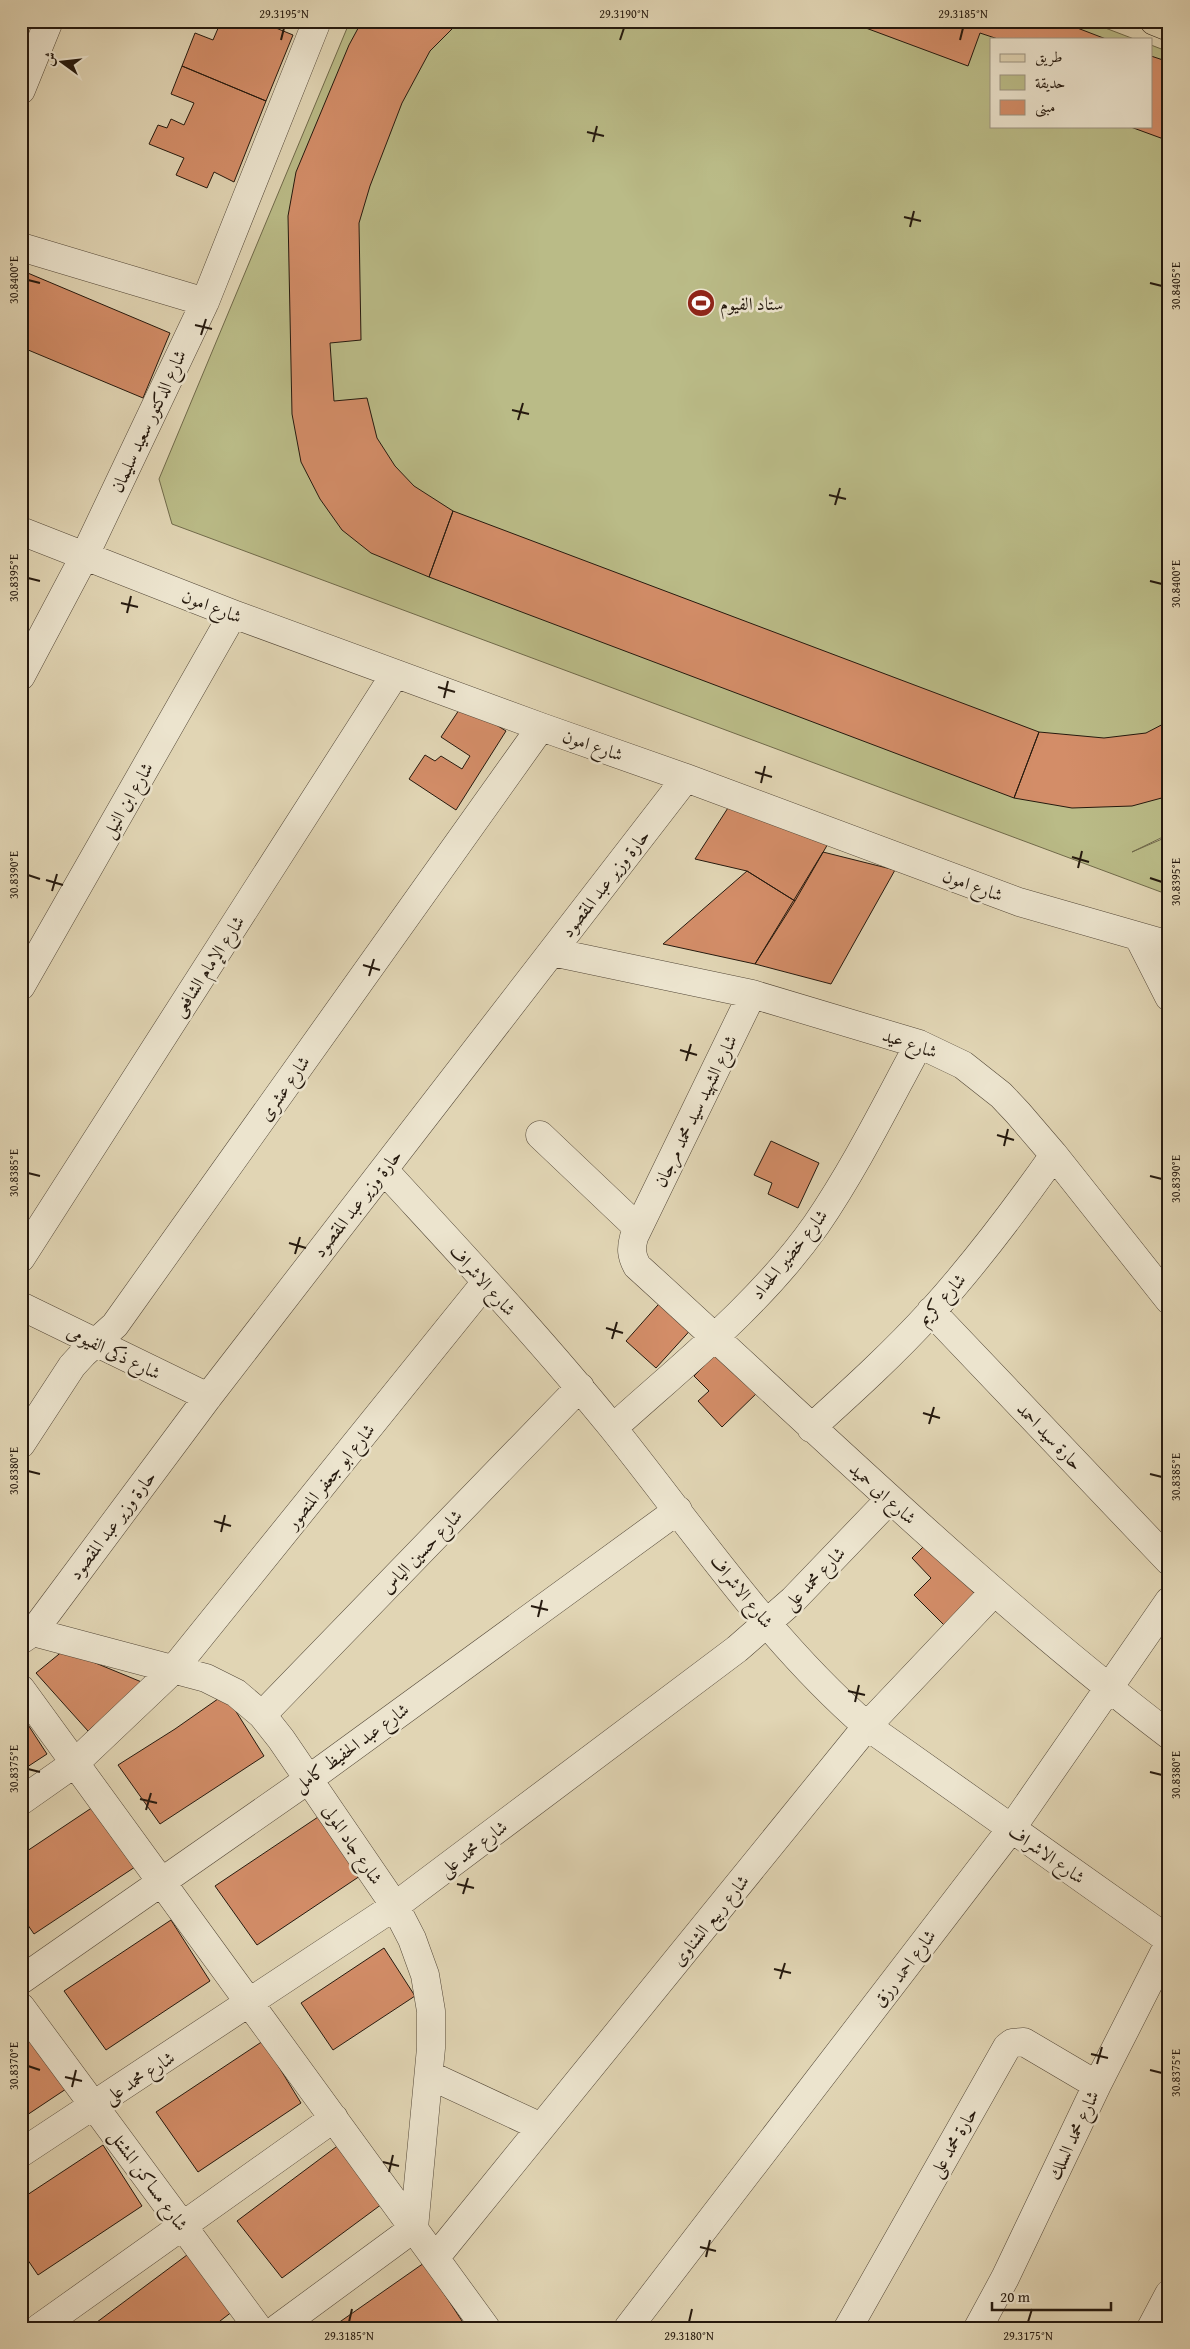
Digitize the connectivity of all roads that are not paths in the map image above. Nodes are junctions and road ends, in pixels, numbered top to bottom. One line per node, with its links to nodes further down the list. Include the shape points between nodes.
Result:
1 (49, 21): 5 (street)
2 (317, 21): 7 (street, شارع الدكتور سعيد سليمان)
3 (1154, 21): 4 (main road)
4 (1169, 27)
5 (21, 90)
6 (21, 247): 7 (street)
7 (205, 302): 9 (street, شارع الدكتور سعيد سليمان)
8 (21, 531): 9 (street, شارع امون)
9 (84, 557): 10 (street, شارع امون); 12 (street, شارع الدكتور سعيد سليمان)
10 (233, 614): 11 (street, شارع امون); 18 (street, شارع ابن النيل)
11 (395, 674): 13 (street, شارع امون); 26 (street, شارع الإمام الشافعى)
12 (21, 676)
13 (541, 727): 14 (street, شارع امون); 32 (street, شارع عشرى, via 116,1325)
14 (686, 778): 15 (street, شارع امون, via 1019,902); 17 (street, حارة وزير عبد المقصود)
15 (1138, 936): 16 (street, شارع امون); 20 (street)
16 (1169, 945)
17 (552, 952): 19 (street, شارع عيد); 24 (street, حارة وزير عبد المقصود)
18 (21, 986)
19 (752, 994): 21 (street, شارع عيد); 25 (street, شارع الشهيد سيد محمد مرجان)
20 (1169, 997)
21 (919, 1044): 23 (street, شارع عيد, via 963,1065 983,1079); 31 (street, شارع خضير الحداد, via 842,1184 815,1226 751,1302)
22 (540, 1135): 25 (street)
23 (1054, 1155): 28 (street, شارع عيد); 30 (street, شارع كريم, via 1010,1216)
24 (384, 1170): 27 (street, شارع الاشراف); 34 (street, حارة وزير عبد المقصود)
25 (638, 1228): 31 (street, شارع ابى حميد, via 631,1247 637,1266)
26 (21, 1258)
27 (486, 1282): 33 (street, شارع الاشراف); 45 (street, شارع ابو جعفر المنصور)
28 (1169, 1300)
29 (21, 1306): 32 (street, شارع ذكى الفيومى)
30 (931, 1311): 36 (street, شارع كريم); 40 (street, حارة سيد احمد)
31 (715, 1336): 35 (street, شارع خضير الحداد); 36 (street, شارع ابى حميد)
32 (95, 1342): 34 (street, شارع ذكى الفيومى); 37 (street, شارع عشرى, via 72,1366)
33 (580, 1387): 35 (street, شارع الاشراف); 48 (street, شارع حسين الياس)
34 (208, 1397): 44 (street, حارة وزير عبد المقصود)
35 (613, 1428): 39 (street, شارع الاشراف)
36 (811, 1428): 38 (street, شارع ابى حميد)
37 (21, 1444)
38 (890, 1499): 41 (street, شارع ابى حميد); 43 (street, شارع محمد على)
39 (678, 1510): 43 (street, شارع الاشراف); 52 (street, شارع عبد الحفيظ كامل)
40 (1169, 1561)
41 (994, 1592): 47 (street, شارع ابى حميد); 49 (street, شارع ربيع الشناوى)
42 (1169, 1601): 47 (street, شارع احمد رزق)
43 (768, 1624): 49 (street, شارع الاشراف); 56 (street, شارع محمد على)
44 (27, 1636): 45 (street, شارع جاد المولى)
45 (173, 1670): 48 (street, شارع جاد المولى, via 206,1678 236,1693); 51 (street, شارع ابو جعفر المنصور)
46 (21, 1689): 51 (street)
47 (1109, 1689): 50 (street, شارع ابى حميد); 54 (street, شارع احمد رزق)
48 (262, 1715): 52 (street, شارع جاد المولى)
49 (867, 1726): 54 (street, شارع الاشراف); 65 (street, شارع ربيع الشناوى)
50 (1169, 1735)
51 (75, 1763): 53 (street, شارع ابو جعفر المنصور); 55 (street)
52 (309, 1778): 55 (street, شارع عبد الحفيظ كامل); 56 (street, شارع جاد المولى)
53 (21, 1801)
54 (1011, 1828): 57 (street, شارع الاشراف); 77 (street, شارع احمد رزق)
55 (162, 1881): 58 (street, شارع عبد الحفيظ كامل); 59 (street)
56 (395, 1906): 59 (street, شارع محمد على); 61 (street, شارع جاد المولى, via 425,1975 431,2011)
57 (1169, 1941): 62 (street, شارع محمد السلك)
58 (21, 1980)
59 (250, 2004): 63 (street, شارع محمد على); 64 (street)
60 (21, 2008): 63 (street, شارع مساكن المشتل)
61 (429, 2075): 65 (street); 68 (street, شارع جاد المولى)
62 (1097, 2084): 78 (street, حارة محمد على, via 1024,2042 1012,2043); 79 (street, شارع محمد السلك)
63 (94, 2106): 66 (street, شارع محمد على); 67 (street, شارع مساكن المشتل)
64 (334, 2118): 67 (street); 68 (street)
65 (541, 2127): 69 (street, شارع ربيع الشناوى)
66 (21, 2153)
67 (182, 2225): 73 (street); 74 (street, شارع مساكن المشتل)
68 (414, 2228): 69 (street); 75 (street)
69 (436, 2258): 76 (street)
70 (1169, 2294): 80 (street)
71 (21, 2319): 72 (street)
72 (28, 2328)
73 (39, 2328)
74 (258, 2328)
75 (278, 2328)
76 (486, 2328)
77 (628, 2328)
78 (848, 2328)
79 (978, 2328)
80 (1151, 2328)

